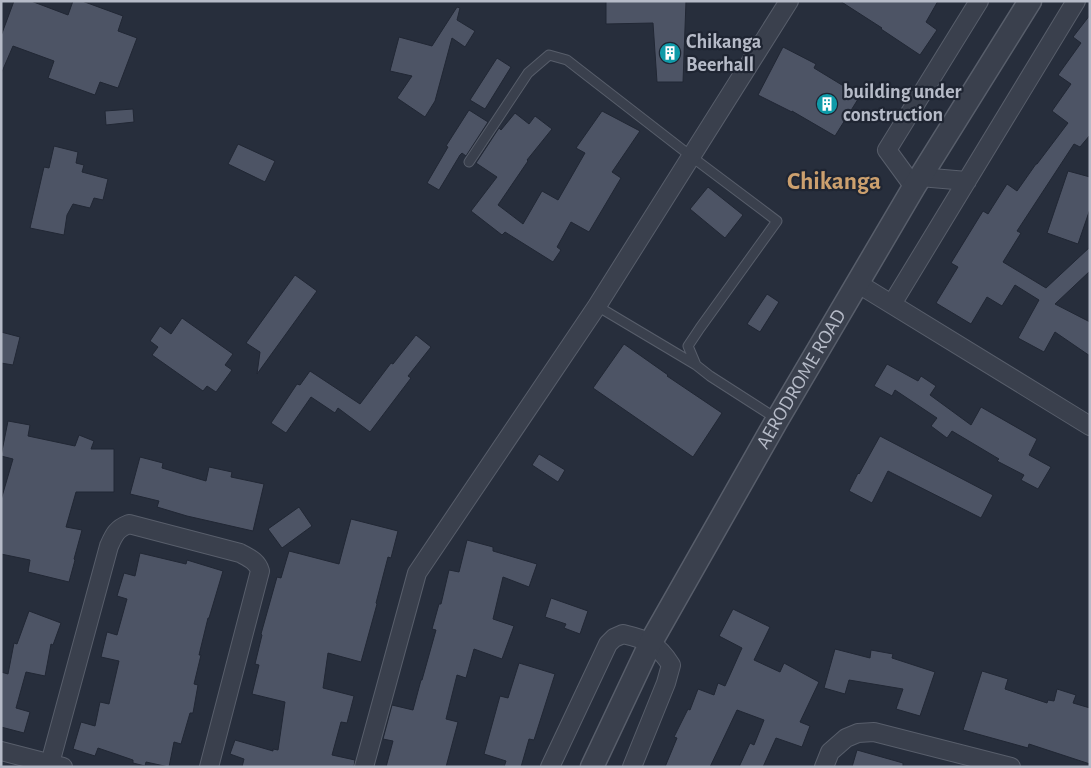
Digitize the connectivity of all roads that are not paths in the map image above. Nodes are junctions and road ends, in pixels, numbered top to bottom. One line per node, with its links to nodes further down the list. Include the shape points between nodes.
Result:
1 (789, 1): 5 (street)
2 (979, 1): 8 (street, via 887,150)
3 (1030, 1): 8 (street, AERODROME ROAD)
4 (1076, 1): 7 (street)
5 (692, 157): 6 (lane, via 566,60 549,55 528,73); 11 (street); 12 (lane, via 777,221 688,346)
6 (469, 162)
7 (967, 181): 8 (street); 10 (street)
8 (917, 182): 9 (street, AERODROME ROAD)
9 (857, 283): 10 (street); 13 (street, AERODROME ROAD)
10 (892, 304): 14 (street)
11 (597, 306): 12 (lane); 19 (street, via 417,573)
12 (696, 365): 13 (lane)
13 (777, 420): 15 (street, AERODROME ROAD)
14 (1090, 426)
15 (652, 642): 20 (street, via 623,634 608,644); 21 (street, AERODROME ROAD); 22 (street, via 664,653 671,666)
16 (1, 752): 17 (street)
17 (54, 766): 18 (street, via 109,546 115,533 129,524 240,553 253,560 260,571)
18 (209, 767)
19 (364, 767)
20 (550, 767)
21 (592, 767)
22 (632, 767)
23 (824, 767): 24 (street, via 830,752 846,738 874,732)
24 (1011, 767)

